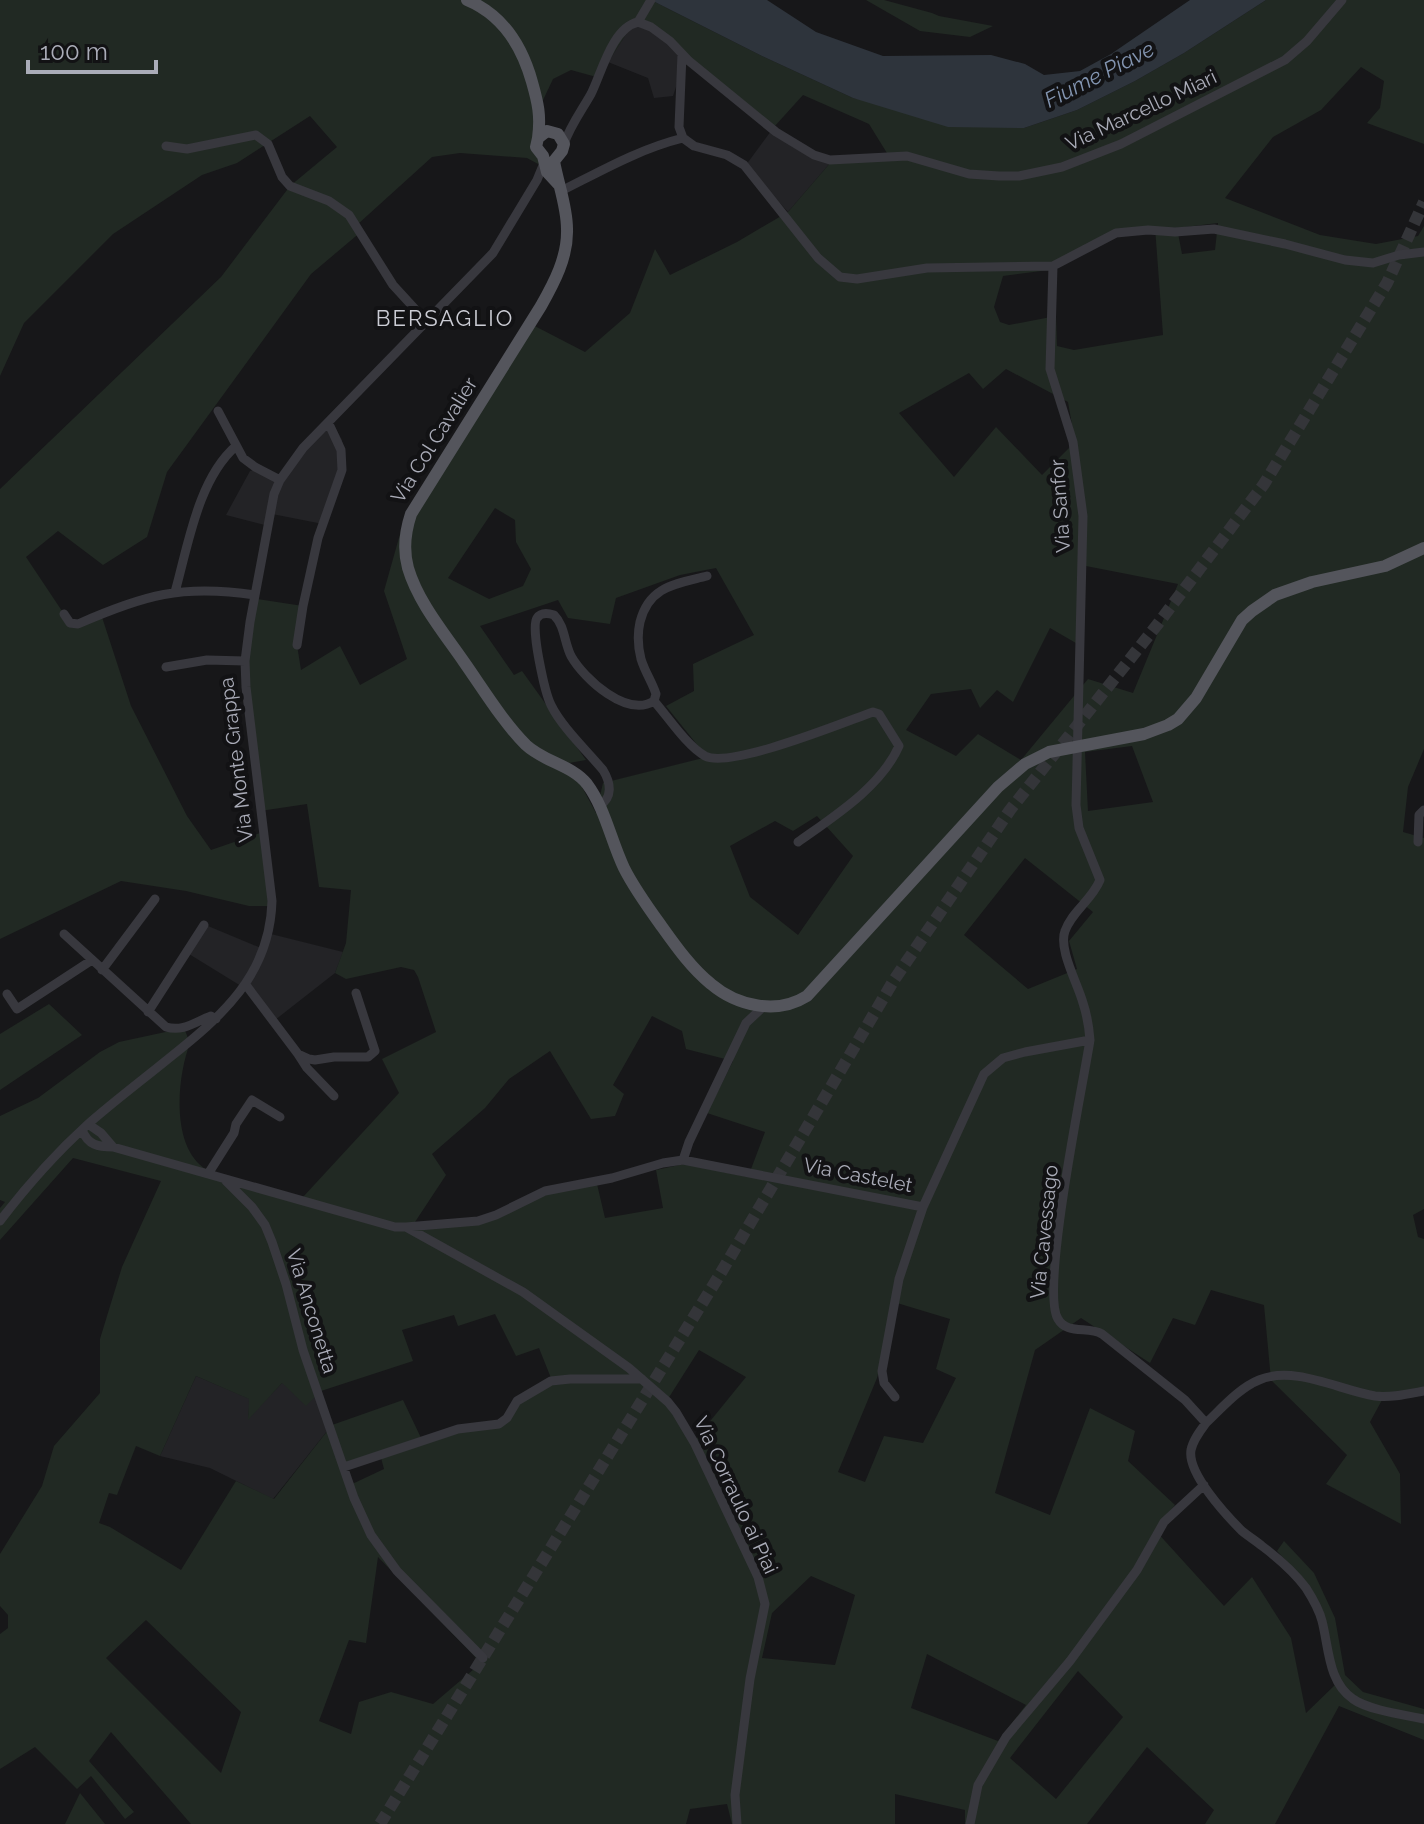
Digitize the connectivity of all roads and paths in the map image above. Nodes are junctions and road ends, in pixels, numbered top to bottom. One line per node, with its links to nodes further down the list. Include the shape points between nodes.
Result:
1 (467, 0): 6 (main road, via 515,39)
2 (1342, 0): 5 (street, Via Marcello Miari, via 1285,60 1121,144 1062,167 1019,176 969,174 907,156 830,160 814,155 776,132)
3 (649, 3): 4 (street, Via Monte Grappa)
4 (638, 22): 5 (street, Via Marcello Miari); 6 (street, Via Monte Grappa, via 615,41 572,125)
5 (682, 54): 7 (street)
6 (549, 133): 9 (main road, via 538,151); 9 (main road, Via Monte Grappa, via 562,151)
7 (683, 138): 10 (street); 12 (street, via 744,165 818,258 840,277 927,268)
8 (166, 146): 13 (street, via 187,149 256,135 268,144 290,186 349,215 393,285)
9 (547, 165): 10 (main road, Via Col Cavalier); 13 (street, Via Monte Grappa, via 493,253)
10 (560, 188): 28 (main road, Via Col Cavalier, via 567,240 552,285 411,514 405,557 423,600 519,736 534,751 580,776)
11 (1424, 252): 12 (street, via 1373,263 1214,229 1148,230 1116,233)
12 (1053, 266): 27 (street, Via Sanfor, via 1050,369 1073,442 1083,516)
13 (426, 321): 15 (street, Via Monte Grappa)
14 (218, 411): 16 (street)
15 (328, 422): 17 (street, Via Monte Grappa); 23 (street, via 341,450 342,470 318,538)
16 (236, 446): 17 (street, via 251,465); 20 (street, via 219,464 203,498)
17 (280, 480): 21 (street, Via Monte Grappa, via 270,506)
18 (1424, 548): 27 (main road, via 1385,566 1275,595 1242,620 1178,719 1144,734)
19 (707, 576): 26 (street, via 658,592 644,610 638,641)
20 (175, 592): 21 (street); 22 (street, via 78,624)
21 (255, 595): 24 (street, Via Monte Grappa)
22 (64, 614)
23 (297, 645)
24 (245, 661): 25 (street); 37 (street, Via Monte Grappa, via 272,901 264,950)
25 (166, 667)
26 (654, 701): 28 (street, Via Col Cavalier, via 640,707 606,693 574,660 557,617 537,617 535,631 552,706 608,779 608,797); 30 (street, via 698,751 715,759 750,754 879,714 899,746 894,756 867,789)
27 (1079, 746): 40 (main road, via 1049,752 1010,776 813,991 793,1003); 43 (street, Via Cavessago, via 1077,816 1100,880 1063,935)
28 (599, 806): 40 (main road, Via Col Cavalier, via 622,865 674,943 717,989)
29 (1424, 810): 31 (street)
30 (798, 842)
31 (1418, 842)
32 (155, 899): 36 (street)
33 (204, 925): 41 (street)
34 (64, 934): 35 (street)
35 (92, 960): 36 (street); 39 (street, via 17,1009)
36 (102, 970): 41 (street)
37 (246, 985): 42 (street, Via Monte Grappa); 44 (street)
38 (356, 993): 44 (street, via 373,1054 315,1060)
39 (7, 994)
40 (763, 1007): 48 (street, via 746,1023)
41 (148, 1012): 42 (street, via 172,1029)
42 (216, 1019): 47 (street, Via Monte Grappa)
43 (1090, 1040): 51 (street, via 1003,1058 984,1074); 57 (street, Via Cavessago, via 1055,1261 1054,1310 1068,1328 1102,1334)
44 (298, 1054): 45 (street)
45 (334, 1096)
46 (280, 1117): 49 (street, via 252,1100)
47 (85, 1127): 49 (street, via 101,1133 113,1147); 52 (street, Via Monte Grappa)
48 (683, 1160): 51 (street, Via Castelet); 53 (street, Via Castelet, via 545,1191 487,1219)
49 (208, 1174): 50 (street)
50 (224, 1178): 53 (street); 58 (street, Via Anconetta, via 265,1225)
51 (923, 1207): 56 (street, Via Castelet, via 899,1279 882,1371)
52 (0, 1221)
53 (406, 1227): 54 (street, Via Corraulo ai Piai, via 523,1292)
54 (642, 1379): 58 (street, via 551,1381 520,1399 499,1424 458,1429); 62 (street, Via Corraulo ai Piai, via 668,1402 695,1444 758,1577 765,1604 735,1795)
55 (1424, 1391): 57 (street, via 1378,1396 1274,1375 1253,1383)
56 (895, 1397)
57 (1206, 1423): 59 (street, via 1191,1446)
58 (344, 1467): 60 (street, Via Anconetta, via 378,1548)
59 (1204, 1485): 61 (street, via 1243,1532 1279,1559 1314,1600 1342,1688 1355,1700); 63 (street, via 1164,1522 1137,1570 1006,1737 978,1785)
60 (483, 1658)
61 (1424, 1719)
62 (737, 1824)
63 (970, 1824)

